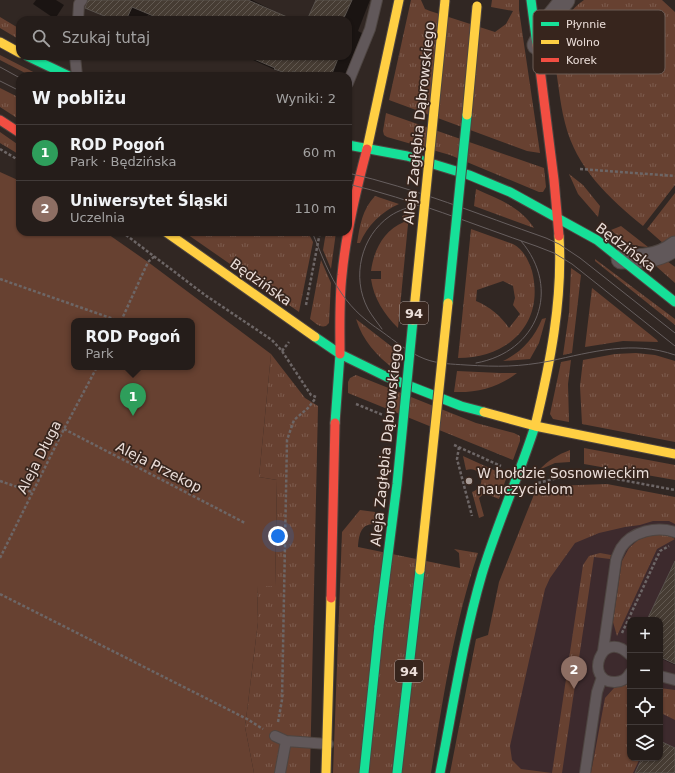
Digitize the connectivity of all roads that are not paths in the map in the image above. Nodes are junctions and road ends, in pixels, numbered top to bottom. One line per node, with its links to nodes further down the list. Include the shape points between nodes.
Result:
1 (82, 0): 10 (lane)
2 (377, 0): 17 (lane, via 370,29)
3 (399, 0): 22 (main road)
4 (445, 0): 45 (main road, Aleja Zagłębia Dąbrowskiego / 94, bridge, via 397,484)
5 (531, 0): 9 (main road)
6 (565, 0): 8 (street)
7 (477, 3): 46 (main road, 94, bridge)
8 (557, 10)
9 (533, 15)
10 (78, 16)
11 (0, 42): 12 (main road)
12 (16, 50)
13 (35, 60): 15 (main road)
14 (75, 60): 16 (lane)
15 (60, 72)
16 (77, 72)
17 (352, 72)
18 (540, 74): 24 (main road)
19 (0, 120): 20 (main road)
20 (16, 131)
21 (352, 146): 22 (main road, Będzińska)
22 (367, 149): 23 (main road); 24 (main road, Będzińska, via 407,156 469,175 510,192)
23 (352, 209)
24 (558, 219): 28 (main road, Będzińska, via 597,240); 31 (main road, via 560,257 556,322 548,372)
25 (172, 236): 30 (main road, Będzińska)
26 (348, 236): 30 (main road, via 341,293)
27 (675, 246): 28 (street, via 657,256)
28 (621, 259): 29 (main road, Będzińska)
29 (675, 302)
30 (340, 354): 31 (main road, Będzińska, via 387,377 461,406); 42 (main road, via 336,399)
31 (535, 426): 32 (main road, Będzińska); 47 (main road, via 482,574 470,620)
32 (675, 454)
33 (675, 532): 34 (lane, via 668,529 648,529 622,547 616,560)
34 (603, 651): 35 (lane, via 610,647 618,647); 36 (lane, via 598,659 598,669)
35 (628, 653)
36 (602, 677): 38 (lane, via 610,682 620,682); 48 (lane, via 597,692)
37 (663, 677): 39 (lane)
38 (627, 678)
39 (675, 680)
40 (275, 736): 41 (lane)
41 (286, 741): 42 (lane); 43 (lane)
42 (328, 744): 44 (main road)
43 (280, 773)
44 (326, 773)
45 (364, 773)
46 (397, 773)
47 (440, 773)
48 (585, 773)

